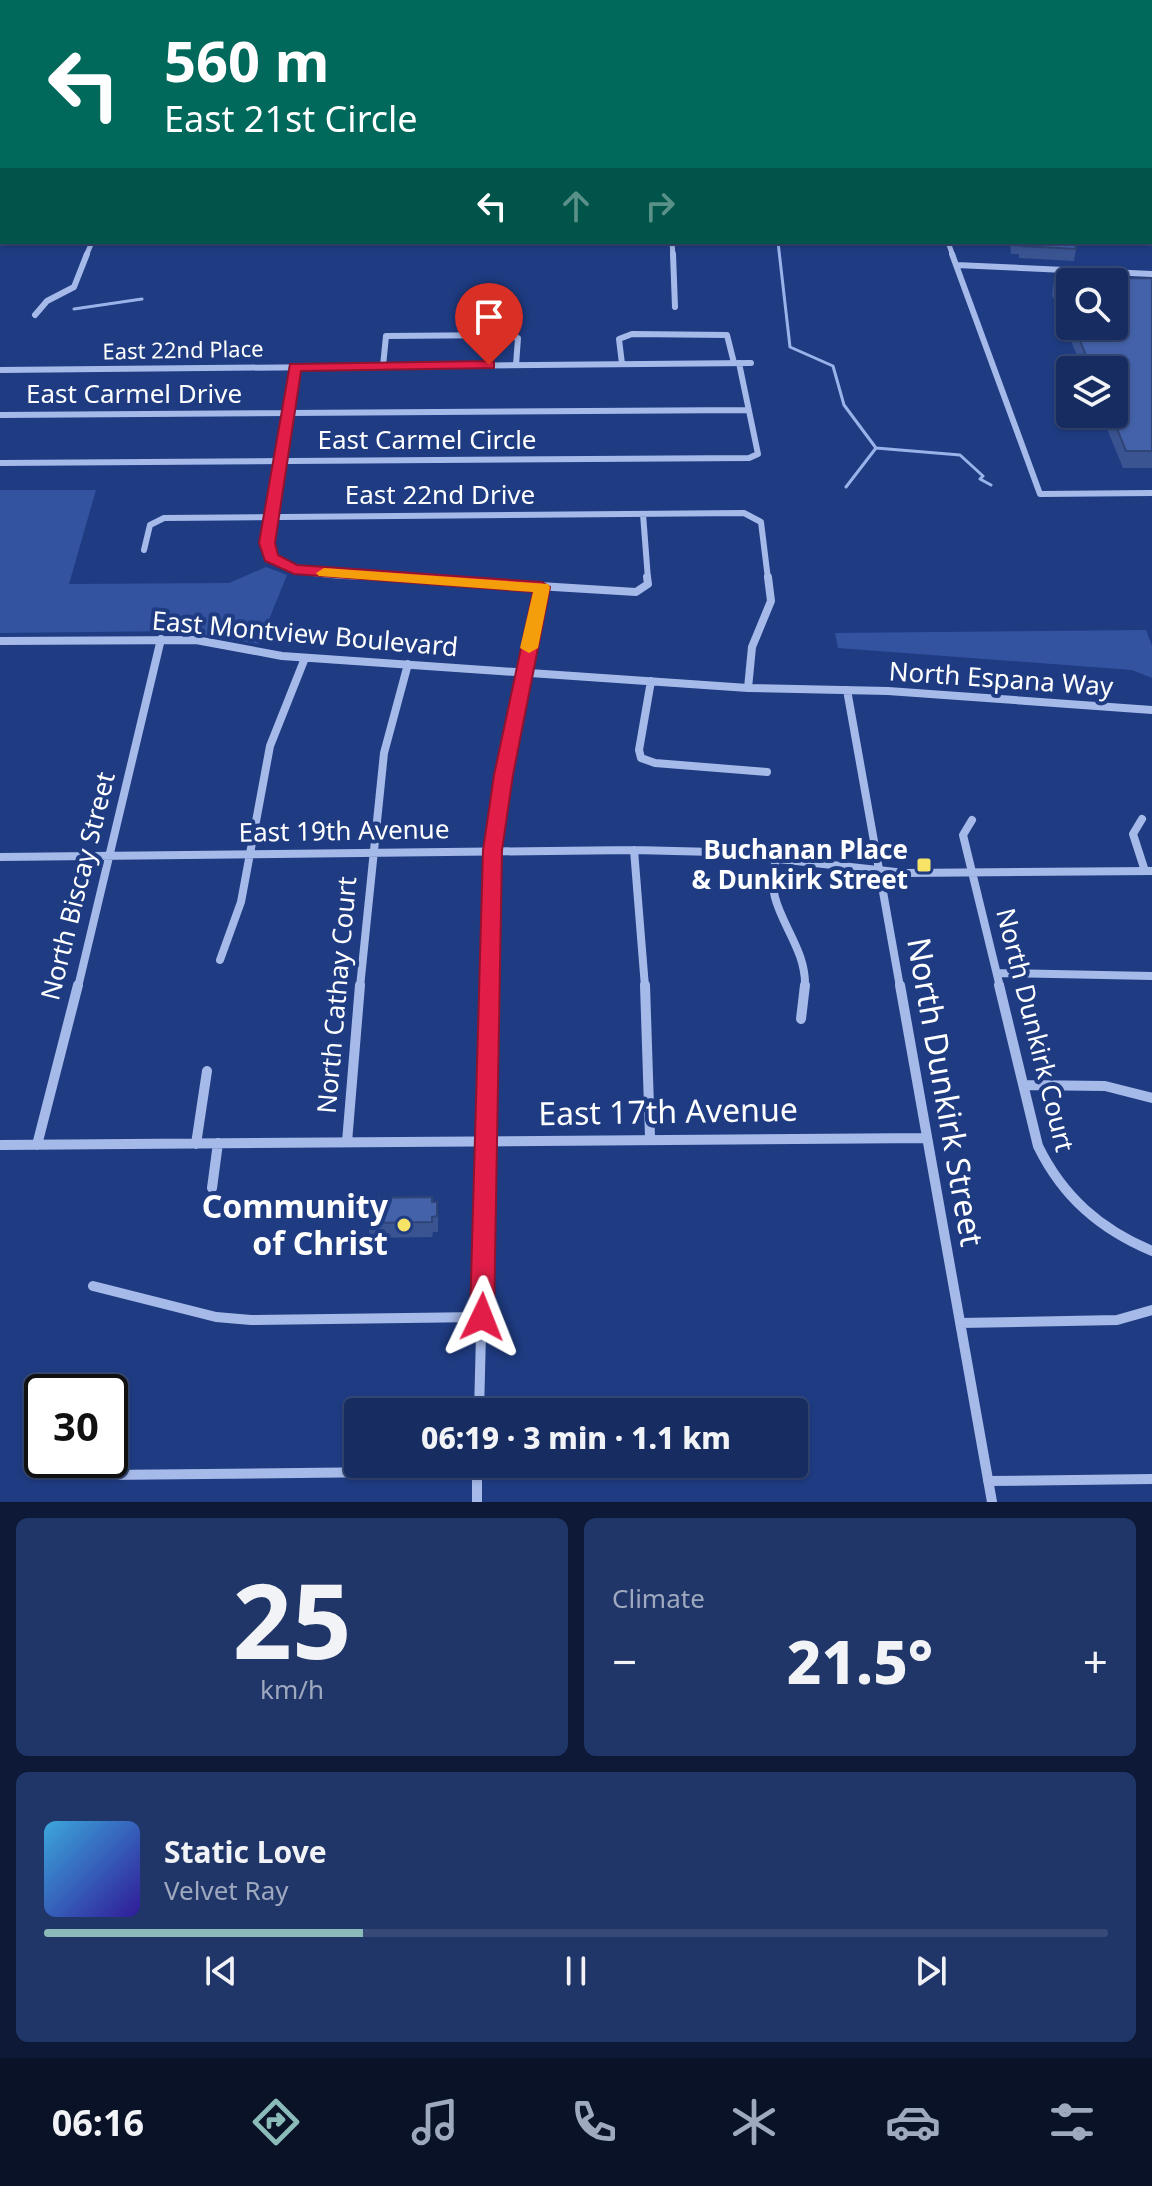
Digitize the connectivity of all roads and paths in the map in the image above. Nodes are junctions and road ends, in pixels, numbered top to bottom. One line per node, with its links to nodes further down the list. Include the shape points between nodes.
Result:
1 (91, 244): 7 (street, via 74,287 47,301)
2 (672, 244): 6 (street)
3 (949, 244): 4 (street)
4 (956, 265): 5 (street); 20 (street, via 1040,494)
5 (1152, 274)
6 (675, 307)
7 (35, 315)
8 (736, 363): 9 (street, East 22nd Place); 10 (street, East 22nd Place); 10 (street, via 727,335 660,334 620,336); 15 (street, East Carmel Circle)
9 (751, 363)
10 (622, 364): 11 (street, East 22nd Place)
11 (516, 365): 12 (street, East 22nd Place); 12 (street, via 518,338 508,335 386,336)
12 (383, 366): 13 (street, East 22nd Place)
13 (295, 367): 14 (street, East 22nd Place); 16 (street)
14 (0, 370)
15 (747, 410): 16 (street, East Carmel Drive); 18 (street, East Carmel Circle, via 758,454 749,458)
16 (287, 413): 17 (street, East Carmel Drive); 18 (street)
17 (0, 415)
18 (280, 461): 19 (street, East Carmel Circle); 22 (street)
19 (0, 463)
20 (1152, 493)
21 (643, 514): 22 (street, East 22nd Drive); 24 (street, via 648,584 643,590); 31 (street, East 22nd Drive, via 744,513 758,518 771,601 752,647)
22 (272, 516): 23 (street, East 22nd Drive, via 158,519 150,525); 24 (street, via 268,552 286,568)
23 (144, 550)
24 (542, 587): 29 (street)
25 (161, 639): 26 (street, East Montview Boulevard); 27 (street, East Montview Boulevard); 42 (street, North Biscay Street)
26 (0, 641)
27 (305, 658): 28 (street, East Montview Boulevard); 40 (street, via 270,746)
28 (408, 664): 29 (street, East Montview Boulevard); 39 (street, North Cathay Court, via 384,753)
29 (524, 672): 30 (street, East Montview Boulevard); 37 (street)
30 (651, 681): 31 (street, East Montview Boulevard); 34 (street, via 641,758)
31 (748, 688): 32 (street, East Montview Boulevard)
32 (847, 690): 33 (street, North Espana Way); 44 (street, North Dunkirk Street)
33 (1152, 710)
34 (767, 772)
35 (1142, 819): 45 (street, via 1133,834)
36 (972, 820): 46 (street, North Dunkirk Court, via 963,835)
37 (493, 850): 38 (street, East 19th Avenue); 39 (street, East 19th Avenue); 56 (street)
38 (634, 850): 43 (street, East 19th Avenue); 54 (street)
39 (371, 853): 40 (street, East 19th Avenue); 57 (street, North Cathay Court)
40 (249, 855): 42 (street, East 19th Avenue); 47 (street, via 241,902)
41 (0, 857): 42 (street, East 19th Avenue)
42 (111, 857): 61 (street, North Biscay Street)
43 (776, 860): 44 (street, East 19th Avenue); 50 (street, via 769,881 771,899 804,966)
44 (880, 871): 46 (street, East 19th Avenue); 55 (street, North Dunkirk Street)
45 (1148, 871): 46 (street, East 19th Avenue)
46 (972, 872): 48 (street, North Dunkirk Court)
47 (220, 960)
48 (999, 973): 49 (street); 52 (street, North Dunkirk Court)
49 (1152, 976)
50 (801, 1019)
51 (207, 1071): 59 (street)
52 (1025, 1085): 53 (street, via 1093,1084); 63 (street, North Dunkirk Court, via 1038,1146 1061,1189 1094,1220)
53 (1152, 1098)
54 (650, 1137): 55 (street, East 17th Avenue); 56 (street, East 17th Avenue)
55 (926, 1138): 67 (street, North Dunkirk Street)
56 (488, 1140): 57 (street, East 17th Avenue); 66 (street)
57 (347, 1142): 58 (street, East 17th Avenue)
58 (218, 1143): 59 (street, East 17th Avenue); 62 (street)
59 (196, 1144): 61 (street, East 17th Avenue)
60 (0, 1145): 61 (street, East 17th Avenue)
61 (37, 1145)
62 (212, 1188)
63 (1152, 1251)
64 (93, 1286): 66 (street, via 216,1317 251,1320)
65 (1152, 1310): 67 (street, via 1117,1320)
66 (482, 1317): 68 (street)
67 (960, 1323): 73 (street, North Dunkirk Street)
68 (479, 1398)
69 (344, 1470): 70 (street)
70 (128, 1475)
71 (477, 1478): 74 (street)
72 (1152, 1479): 73 (street)
73 (988, 1481): 75 (street, North Dunkirk Street)
74 (477, 1502)
75 (992, 1502)

